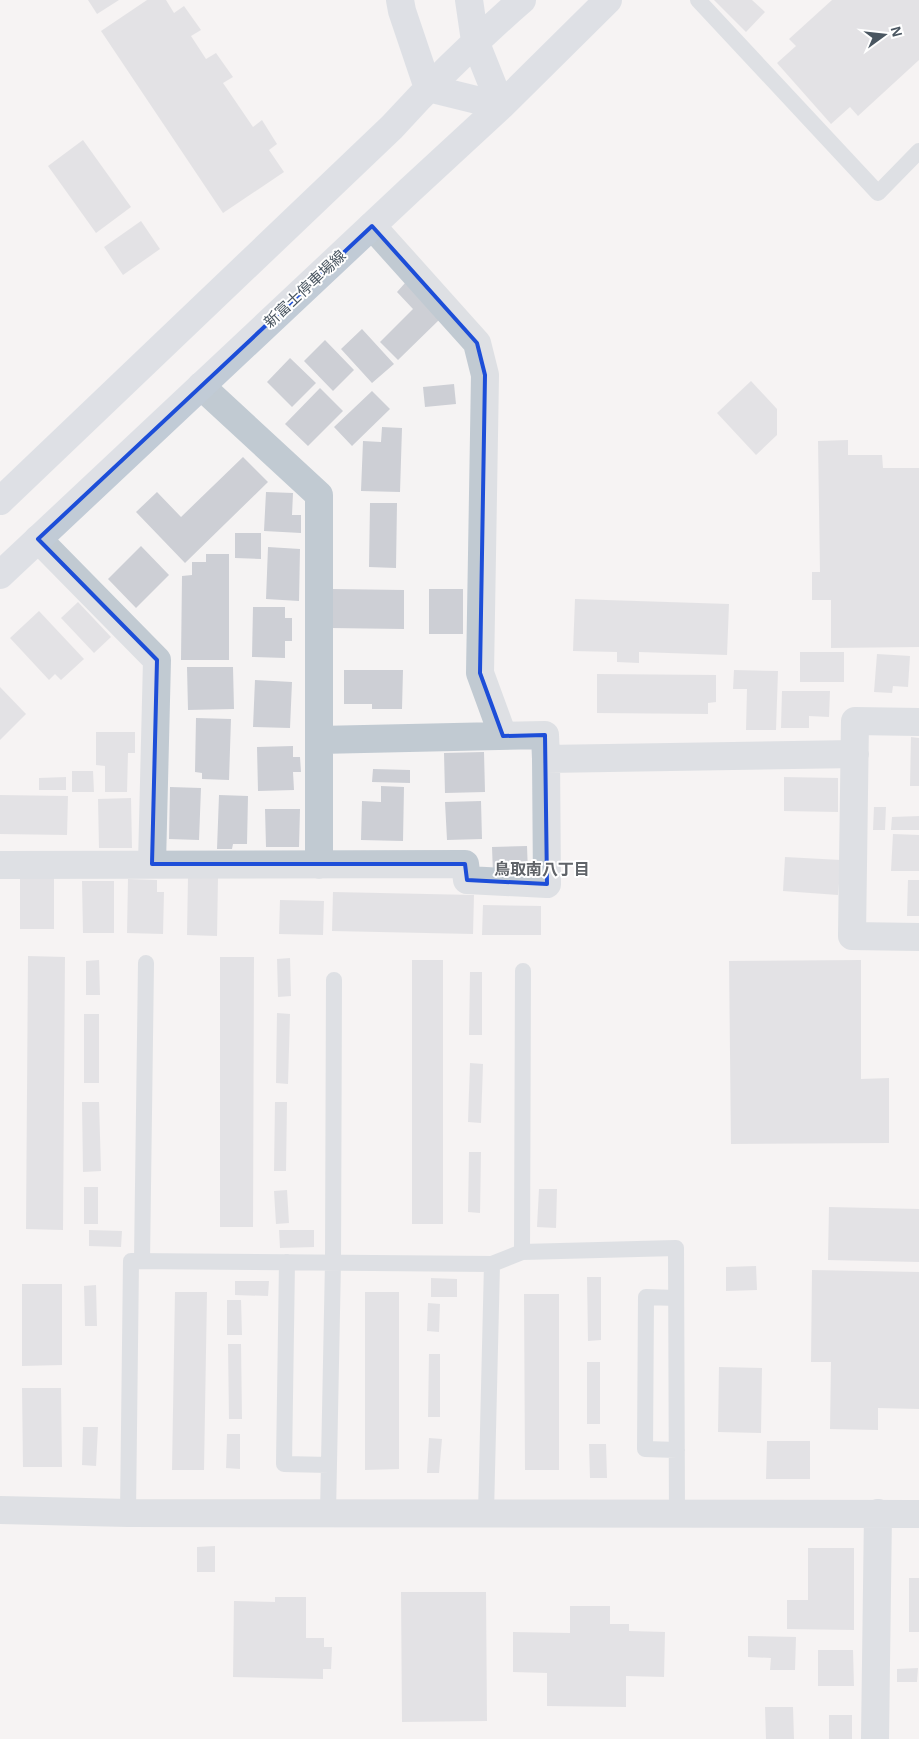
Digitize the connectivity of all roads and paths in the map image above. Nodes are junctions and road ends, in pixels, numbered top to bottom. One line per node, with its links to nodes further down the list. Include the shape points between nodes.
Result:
1 (400, 0): 7 (main road)
2 (469, 0): 6 (main road)
3 (522, 0): 6 (main road)
4 (608, 0): 8 (main road, 新富士停車場線)
5 (698, 0): 9 (lane, via 878,193)
6 (476, 41): 7 (main road); 8 (main road)
7 (428, 88): 8 (main road); 12 (main road, via 392,127)
8 (502, 106): 10 (main road, 新富士停車場線)
9 (919, 151)
10 (372, 226): 11 (main road, 新富士停車場線); 16 (street, via 476,344 485,375 480,672)
11 (201, 386): 13 (main road, 新富士停車場線); 17 (street, via 319,495)
12 (0, 501)
13 (38, 539): 14 (main road, 新富士停車場線); 20 (street, via 157,660)
14 (0, 575)
15 (919, 722): 18 (street, via 856,721)
16 (503, 736): 17 (street); 19 (street, via 545,735)
17 (319, 740): 22 (street)
18 (855, 754): 19 (street); 23 (street, via 852,936)
19 (546, 760): 22 (street, via 547,884 467,880 465,864)
20 (152, 864): 21 (street); 22 (street)
21 (0, 865)
22 (319, 866)
23 (919, 938)
24 (146, 963): 28 (lane)
25 (523, 971): 27 (lane)
26 (334, 980): 30 (lane)
27 (522, 1252): 31 (lane); 32 (lane, via 676,1248)
28 (142, 1261): 29 (lane); 36 (lane, via 131,1261)
29 (287, 1262): 30 (lane); 34 (lane, via 284,1464)
30 (333, 1262): 31 (lane); 34 (lane)
31 (492, 1264): 38 (lane)
32 (676, 1298): 33 (lane); 33 (lane, via 646,1296 645,1449)
33 (677, 1450): 39 (lane)
34 (329, 1465): 37 (lane)
35 (0, 1510): 36 (street)
36 (128, 1513): 37 (street)
37 (328, 1513): 38 (street)
38 (486, 1513): 39 (street)
39 (677, 1513): 40 (street)
40 (878, 1514): 41 (street); 42 (street)
41 (919, 1514)
42 (875, 1739)

